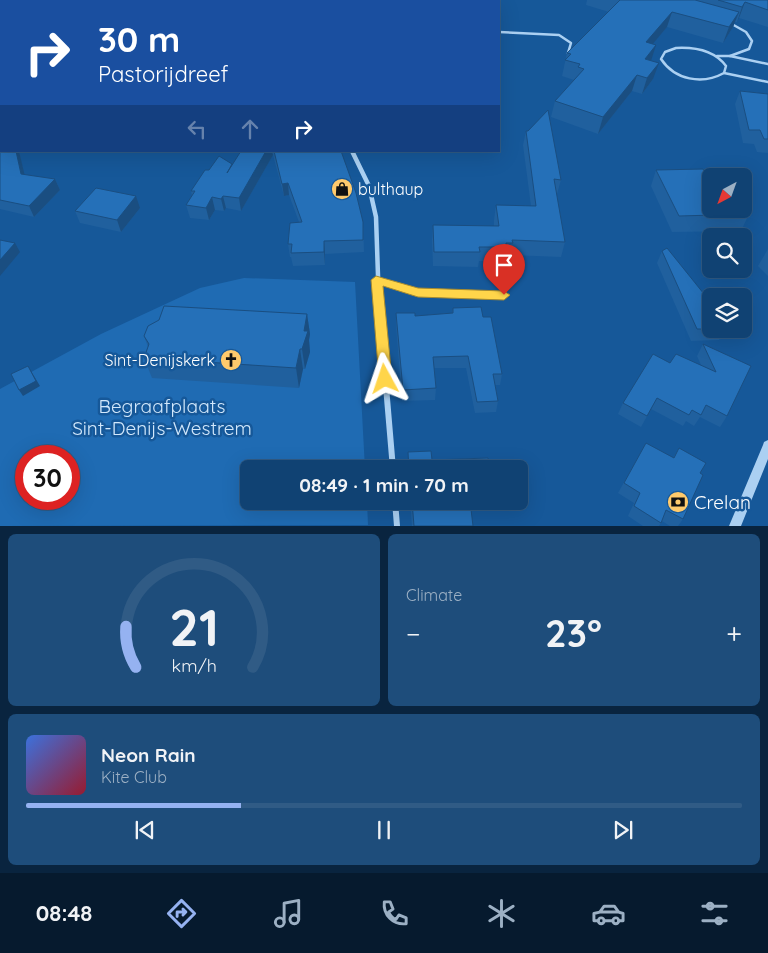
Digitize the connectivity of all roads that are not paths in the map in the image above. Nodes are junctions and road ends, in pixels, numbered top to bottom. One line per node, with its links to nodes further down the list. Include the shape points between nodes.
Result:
1 (727, 22): 5 (lane, via 746,32 752,40 749,49)
2 (500, 32): 3 (lane, via 560,36 571,43)
3 (568, 56)
4 (717, 56): 5 (lane); 7 (lane, via 726,66); 7 (lane, via 678,48 665,52 661,60 670,71 695,79 713,78)
5 (730, 56): 6 (lane)
6 (768, 64)
7 (724, 73): 8 (lane)
8 (768, 82)
9 (352, 152): 10 (street, via 369,186 376,217)
10 (376, 280): 11 (street, via 418,293); 13 (street)
11 (504, 295)
12 (768, 445): 16 (street)
13 (392, 460)
14 (396, 510): 15 (street)
15 (397, 526)
16 (735, 526)

